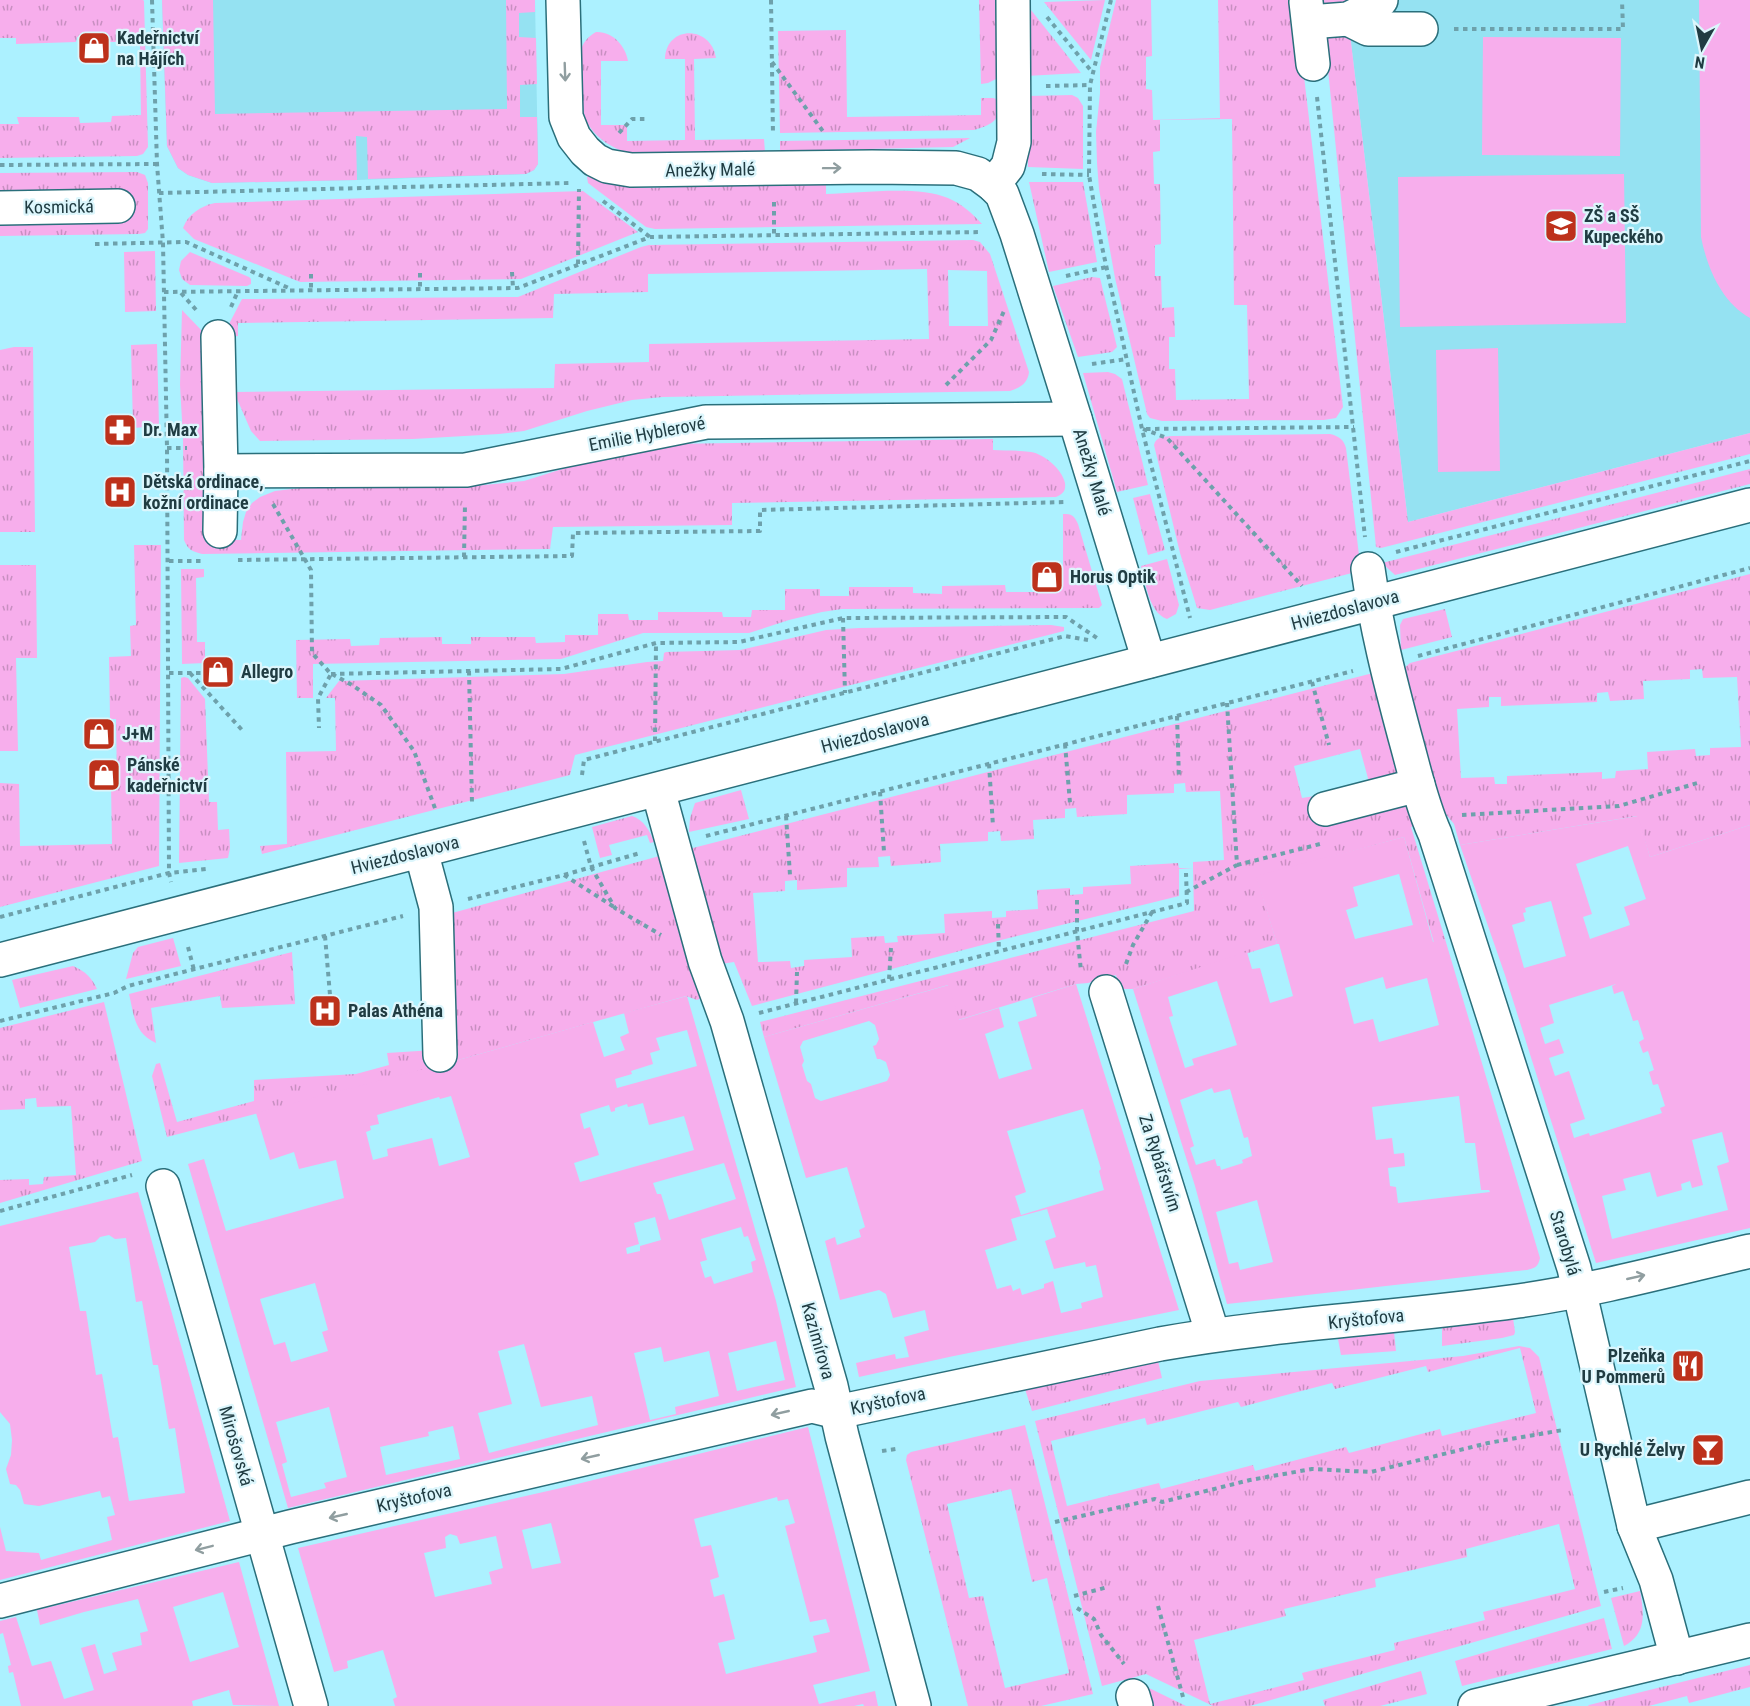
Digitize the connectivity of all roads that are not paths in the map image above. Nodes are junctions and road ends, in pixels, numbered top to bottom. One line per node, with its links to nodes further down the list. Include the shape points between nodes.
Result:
1 (1381, 0): 5 (street)
2 (1027, 5): 8 (street, via 1014,86 1014,142)
3 (563, 7): 8 (street, Anežky Malé, one-way to 8, via 566,117 585,151 607,166 631,170 956,168)
4 (1308, 11): 5 (street); 7 (street)
5 (1348, 19): 6 (street, via 1368,29)
6 (1421, 29)
7 (1313, 64)
8 (1000, 175): 12 (street, Anežky Malé, via 1002,194)
9 (118, 206): 10 (street, Kosmická)
10 (0, 208)
11 (218, 337): 13 (street)
12 (1076, 419): 13 (street, Emilie Hyblerové, via 706,422 466,470); 18 (street, Anežky Malé)
13 (221, 471): 15 (street)
14 (1750, 505): 17 (street, Hviezdoslavova)
15 (220, 531)
16 (1368, 569): 17 (street, Starobylá)
17 (1373, 602): 18 (street, Hviezdoslavova); 19 (street, Starobylá)
18 (1146, 647): 20 (street, Hviezdoslavova)
19 (1418, 785): 21 (street); 28 (street, Starobylá)
20 (658, 790): 22 (street, Hviezdoslavova); 30 (street, Kazimírova)
21 (1325, 809)
22 (421, 850): 23 (street, Hviezdoslavova); 25 (street, via 436,907)
23 (0, 960)
24 (1094, 982): 29 (street, Za Rybářstvím)
25 (440, 1055)
26 (149, 1180): 33 (street, Mirošovská)
27 (1750, 1251): 28 (street, Kryštofova, one-way to 27)
28 (1580, 1292): 29 (street, Kryštofova); 32 (street, Starobylá)
29 (1214, 1335): 30 (street, Kryštofova)
30 (837, 1412): 33 (street, Kryštofova, one-way to 33, via 812,1406); 38 (street, Kazimírova)
31 (1750, 1497): 32 (street)
32 (1634, 1526): 36 (street, Starobylá, via 1656,1580)
33 (261, 1534): 34 (street, Kryštofova, one-way to 34); 37 (street, Mirošovská)
34 (0, 1600)
35 (1750, 1640): 36 (street)
36 (1677, 1658): 39 (street)
37 (311, 1706)
38 (914, 1706)
39 (1475, 1706)

